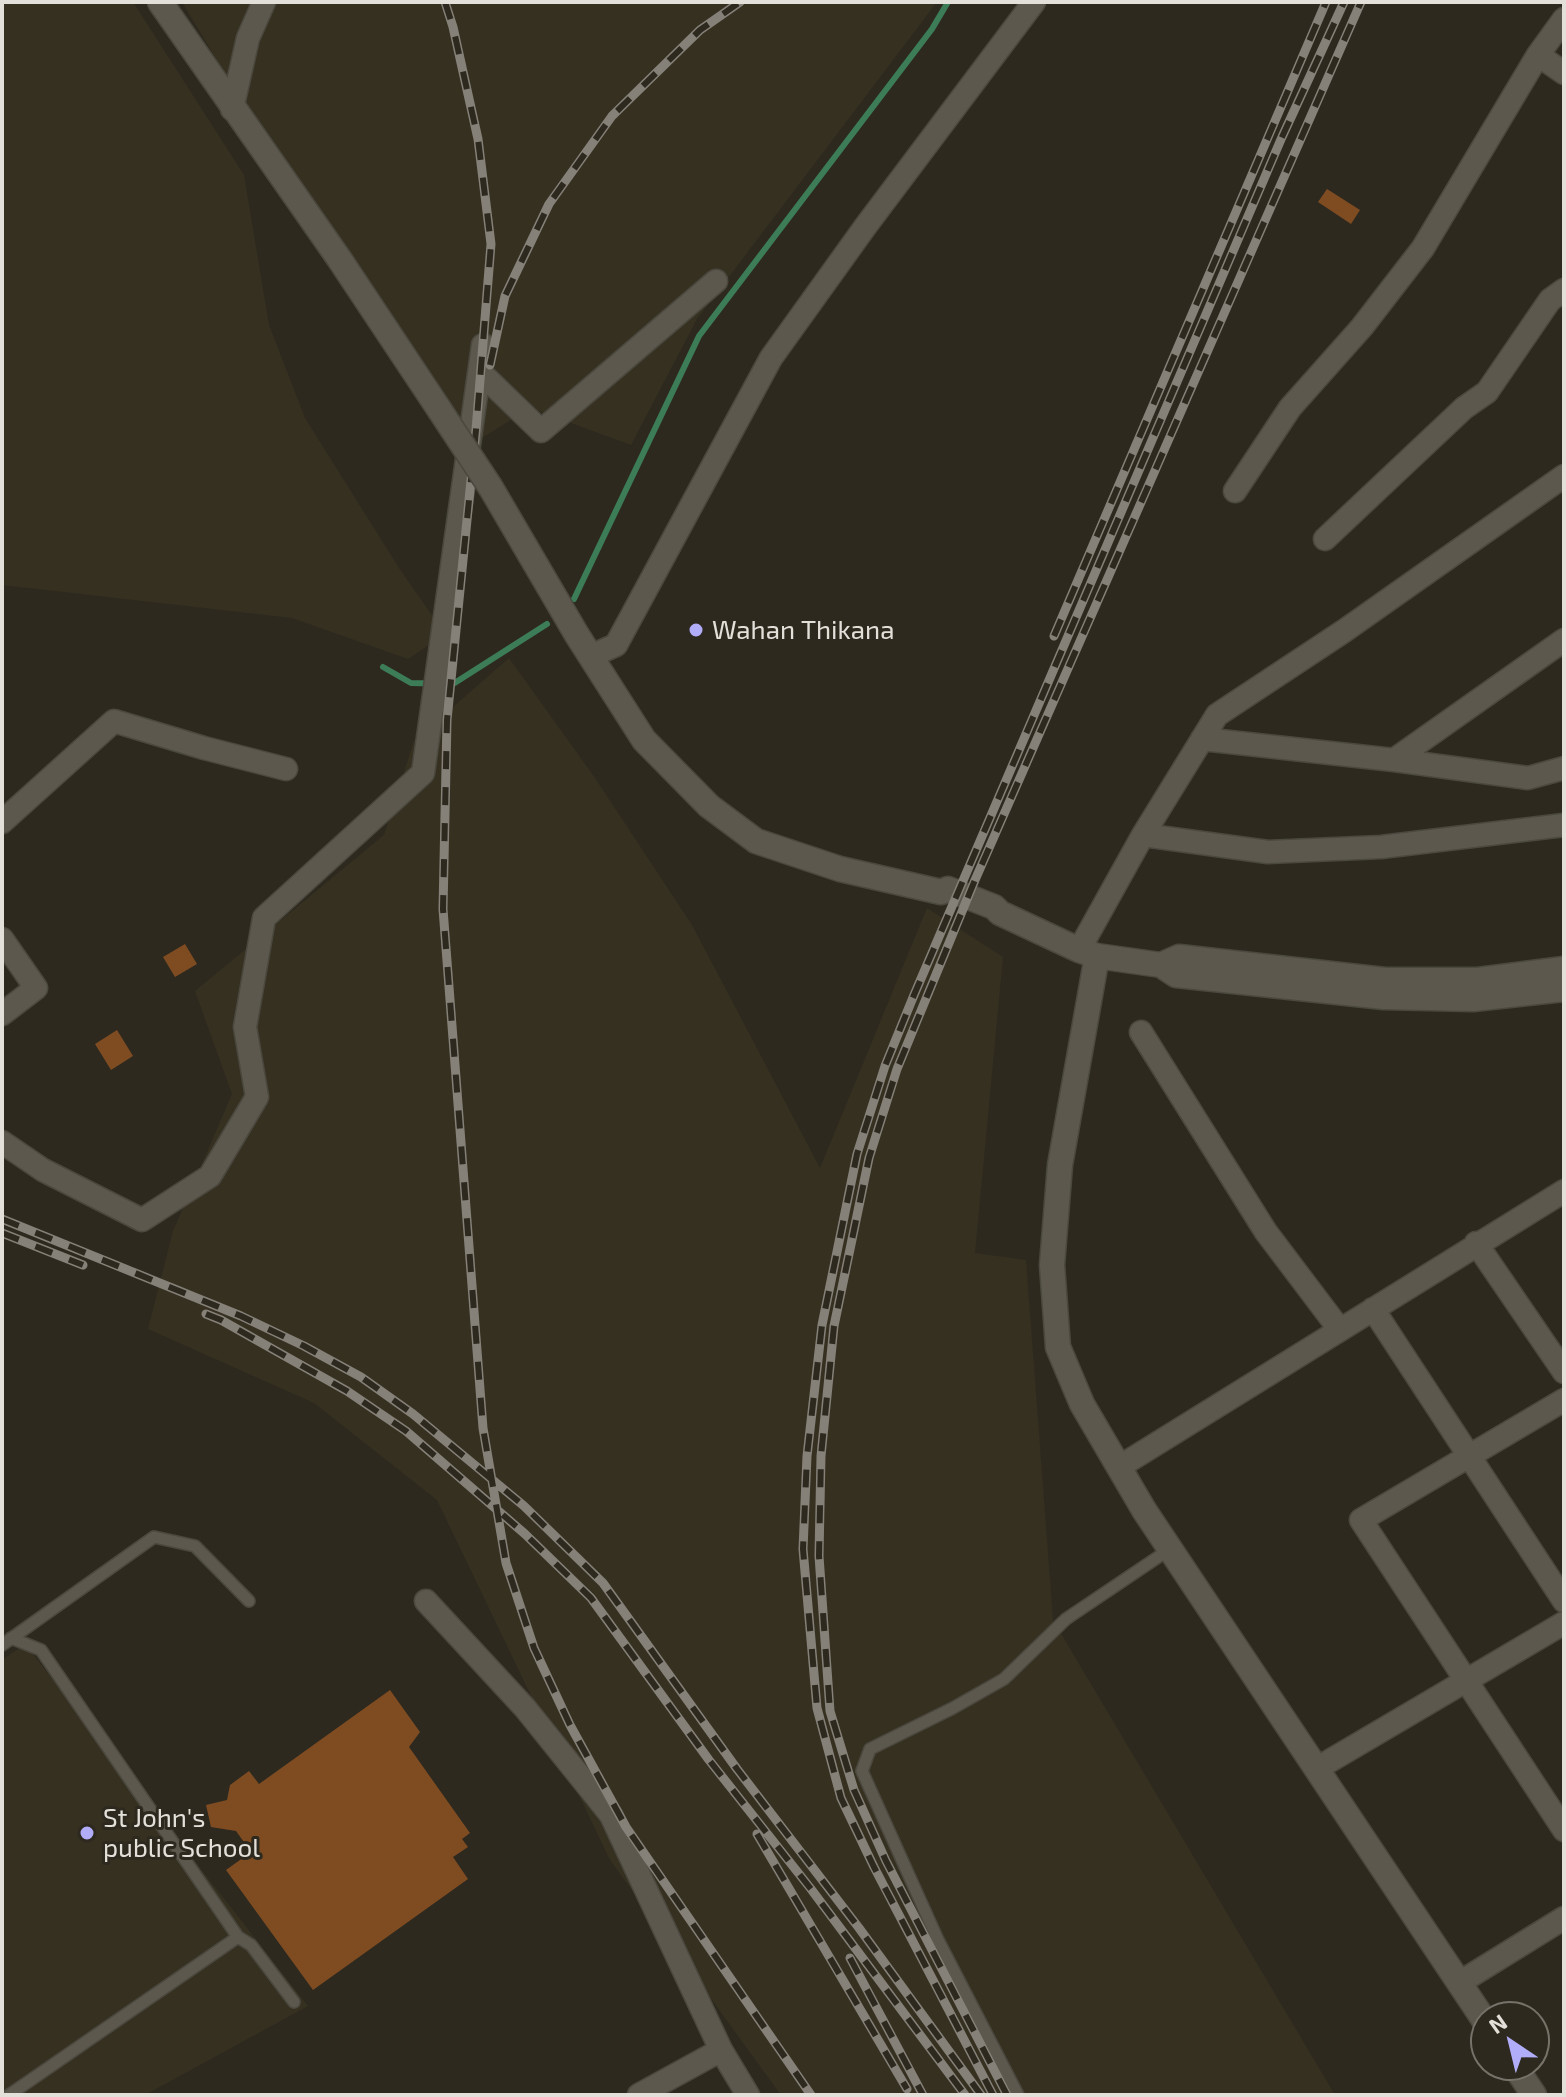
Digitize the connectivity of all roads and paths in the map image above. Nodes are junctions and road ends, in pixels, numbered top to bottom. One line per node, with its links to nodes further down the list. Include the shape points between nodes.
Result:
1 (160, 2): 7 (main road)
2 (264, 2): 7 (street, via 248,38)
3 (1034, 2): 16 (street, via 771,358 616,645)
4 (1564, 19): 5 (street)
5 (1538, 55): 6 (street); 13 (street, via 1423,248 1290,408)
6 (1564, 73)
7 (232, 109): 16 (main road, bridge, via 491,488)
8 (716, 281): 11 (street, via 541,431)
9 (1564, 290): 14 (street, via 1550,300 1487,392)
10 (483, 345): 11 (street)
11 (480, 372): 31 (street, via 423,773 264,918 245,1027 257,1097 210,1176 142,1220 43,1170)
12 (1564, 476): 17 (street, via 1217,715)
13 (1235, 491)
14 (1325, 539)
15 (1564, 640): 18 (street)
16 (591, 656): 25 (main road, via 644,740 709,806 756,841 840,869 941,892 948,889)
17 (1202, 739): 18 (street); 23 (street)
18 (1394, 760): 19 (street, via 1528,778)
19 (1564, 768)
20 (286, 769): 21 (street, via 114,721)
21 (2, 822)
22 (1564, 825): 23 (street, via 1381,847 1268,852)
23 (1143, 835): 25 (street)
24 (2, 939): 29 (street, via 36,988)
25 (1088, 953): 26 (main road); 39 (main road, via 1052,1265 1058,1347 1082,1404)
26 (1161, 965): 27 (main road, via 1179,957 1385,980 1478,980); 28 (main road, via 1176,975 1384,997 1473,999)
27 (1564, 969)
28 (1564, 989)
29 (2, 1014)
30 (1141, 1032): 35 (street, via 1266,1232)
31 (2, 1142)
32 (1564, 1191): 33 (street)
33 (1476, 1243): 34 (street); 36 (street)
34 (1373, 1309): 35 (street); 38 (street)
35 (1340, 1330): 39 (street)
36 (1564, 1372)
37 (1564, 1400): 38 (street)
38 (1469, 1457): 43 (street); 46 (street, via 1361,1520)
39 (1119, 1467): 40 (main road)
40 (1170, 1549): 47 (main road); 58 (lane, via 1066,1619 1004,1679 870,1749 862,1771 938,1940)
41 (249, 1601): 45 (lane, via 195,1546 154,1537)
42 (426, 1601): 54 (street, via 525,1708 611,1815)
43 (1564, 1601)
44 (1564, 1623): 46 (street)
45 (7, 1642): 50 (lane, via 41,1650)
46 (1467, 1680): 47 (street); 48 (street)
47 (1316, 1769): 51 (main road)
48 (1564, 1830)
49 (1564, 1918): 51 (street)
50 (238, 1937): 53 (lane, via 251,1945); 55 (lane)
51 (1459, 1983): 52 (main road)
52 (1471, 2001)
53 (294, 2002)
54 (721, 2050): 56 (street); 57 (street)
55 (9, 2095)
56 (639, 2095)
57 (748, 2095)
58 (1018, 2095)

